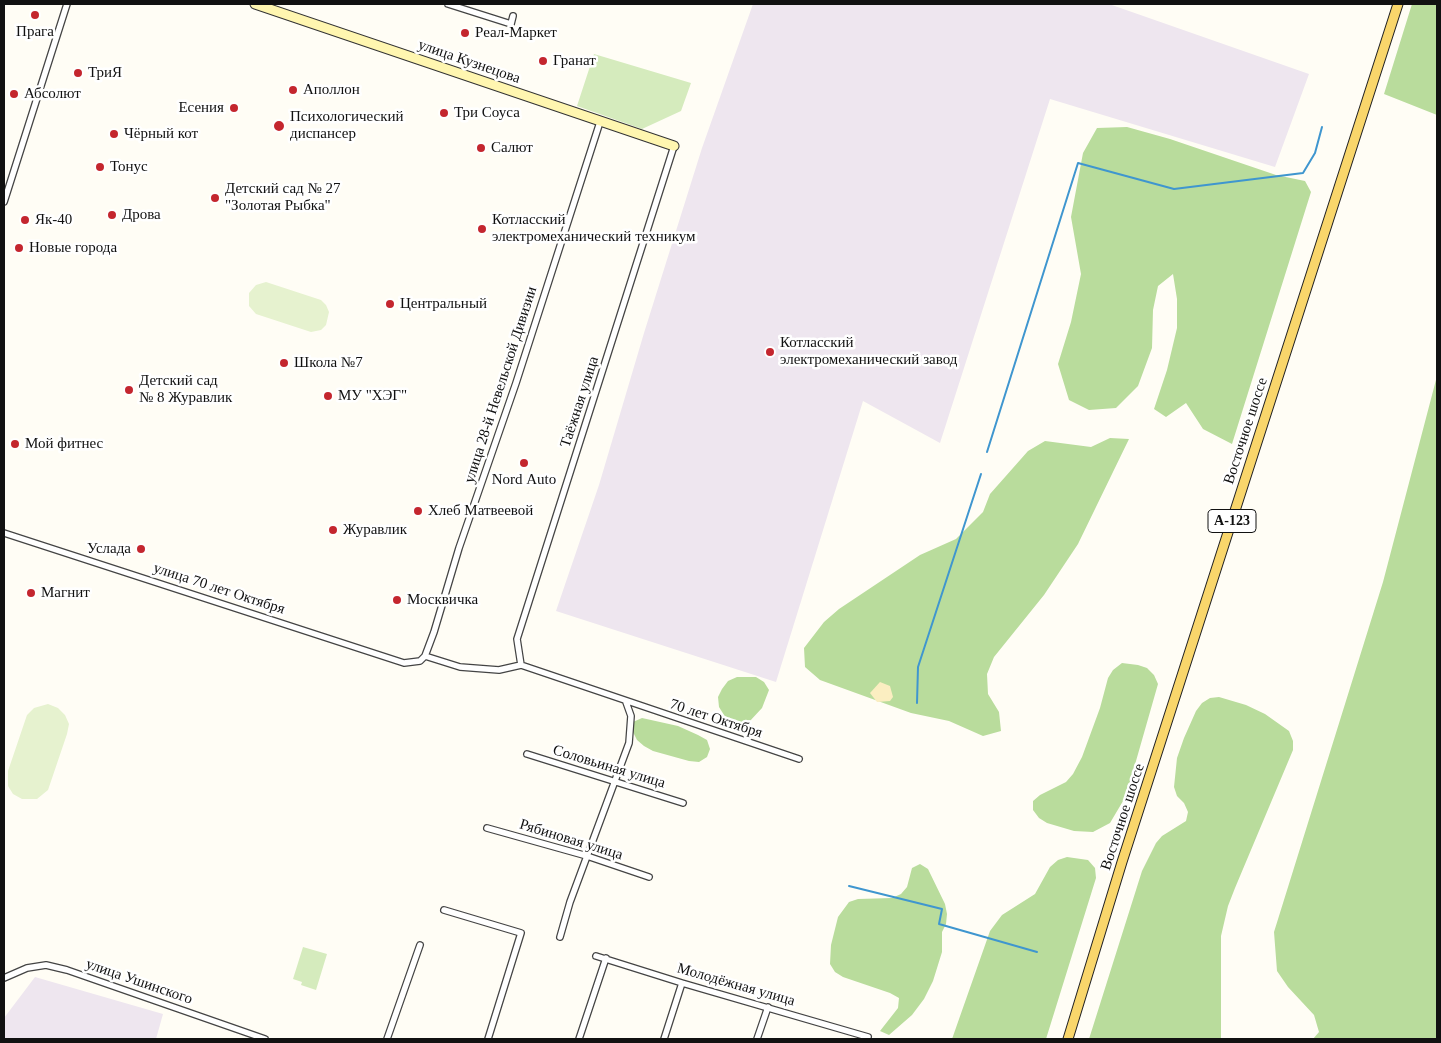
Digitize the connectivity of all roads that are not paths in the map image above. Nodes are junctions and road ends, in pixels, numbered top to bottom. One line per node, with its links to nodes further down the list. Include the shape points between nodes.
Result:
1 (67, 4): 8 (street)
2 (255, 4): 6 (street, улица Кузнецова)
3 (448, 4): 5 (street, via 511,24)
4 (1398, 4): 35 (main road, Восточное шоссе / А-123)
5 (513, 16)
6 (600, 122): 7 (street, улица Кузнецова); 10 (street, улица 28-й Невельской Дивизии)
7 (674, 146): 11 (street, Таёжная улица, via 517,639)
8 (4, 202)
9 (4, 533): 10 (street, улица 70 лет Октября, via 404,663 420,661)
10 (425, 656): 11 (street, via 460,667 499,670)
11 (521, 665): 12 (street, 70 лет Октября)
12 (626, 702): 14 (street, 70 лет Октября); 15 (street, via 631,730)
13 (527, 754): 15 (street, Соловьиная улица)
14 (799, 759)
15 (614, 781): 16 (street, Соловьиная улица); 18 (street)
16 (683, 803)
17 (487, 828): 18 (street, Рябиновая улица)
18 (587, 856): 19 (street, Рябиновая улица); 21 (street)
19 (649, 877)
20 (444, 910): 31 (street, via 521,933)
21 (560, 937)
22 (420, 944): 30 (street)
23 (596, 956): 24 (street, Молодёжная улица)
24 (606, 958): 26 (street, Молодёжная улица); 32 (street)
25 (4, 978): 29 (street, улица Ушинского, via 27,968 46,965 68,970)
26 (682, 983): 27 (street, Молодёжная улица); 33 (street)
27 (768, 1007): 28 (street, Молодёжная улица); 34 (street)
28 (868, 1037)
29 (264, 1039)
30 (387, 1039)
31 (488, 1039)
32 (579, 1039)
33 (664, 1039)
34 (757, 1039)
35 (1068, 1039)

